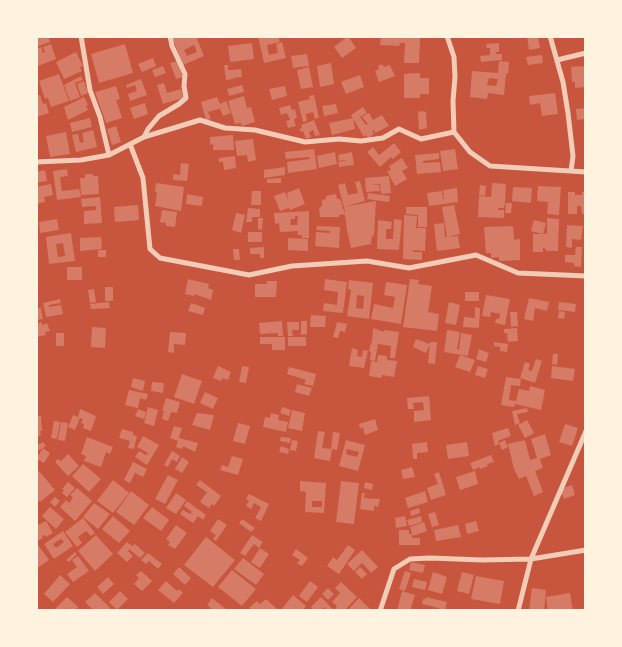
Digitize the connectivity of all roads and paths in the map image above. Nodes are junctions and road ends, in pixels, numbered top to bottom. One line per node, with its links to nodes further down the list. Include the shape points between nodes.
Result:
1 (81, 36): 10 (street, via 90,90)
2 (170, 36): 8 (street, via 185,74 186,98 159,116)
3 (448, 36): 7 (street, via 456,76)
4 (550, 36): 6 (street)
5 (586, 53): 6 (street)
6 (557, 60): 12 (street, via 568,113 573,156)
7 (454, 132): 8 (street, via 421,139 399,129 383,138 305,142 256,130 225,128 200,120); 12 (street, via 470,152 490,166)
8 (144, 137): 9 (street)
9 (130, 144): 10 (street); 14 (street, via 143,178 150,249 160,258 249,275 292,266 367,261 409,268 476,255 518,273)
10 (109, 155): 11 (street)
11 (36, 162)
12 (571, 171): 13 (street)
13 (586, 172)
14 (586, 276)
15 (586, 431): 17 (street)
16 (586, 550): 17 (street)
17 (531, 559): 18 (street, via 410,559 394,570); 19 (street)
18 (380, 611)
19 (518, 611)

